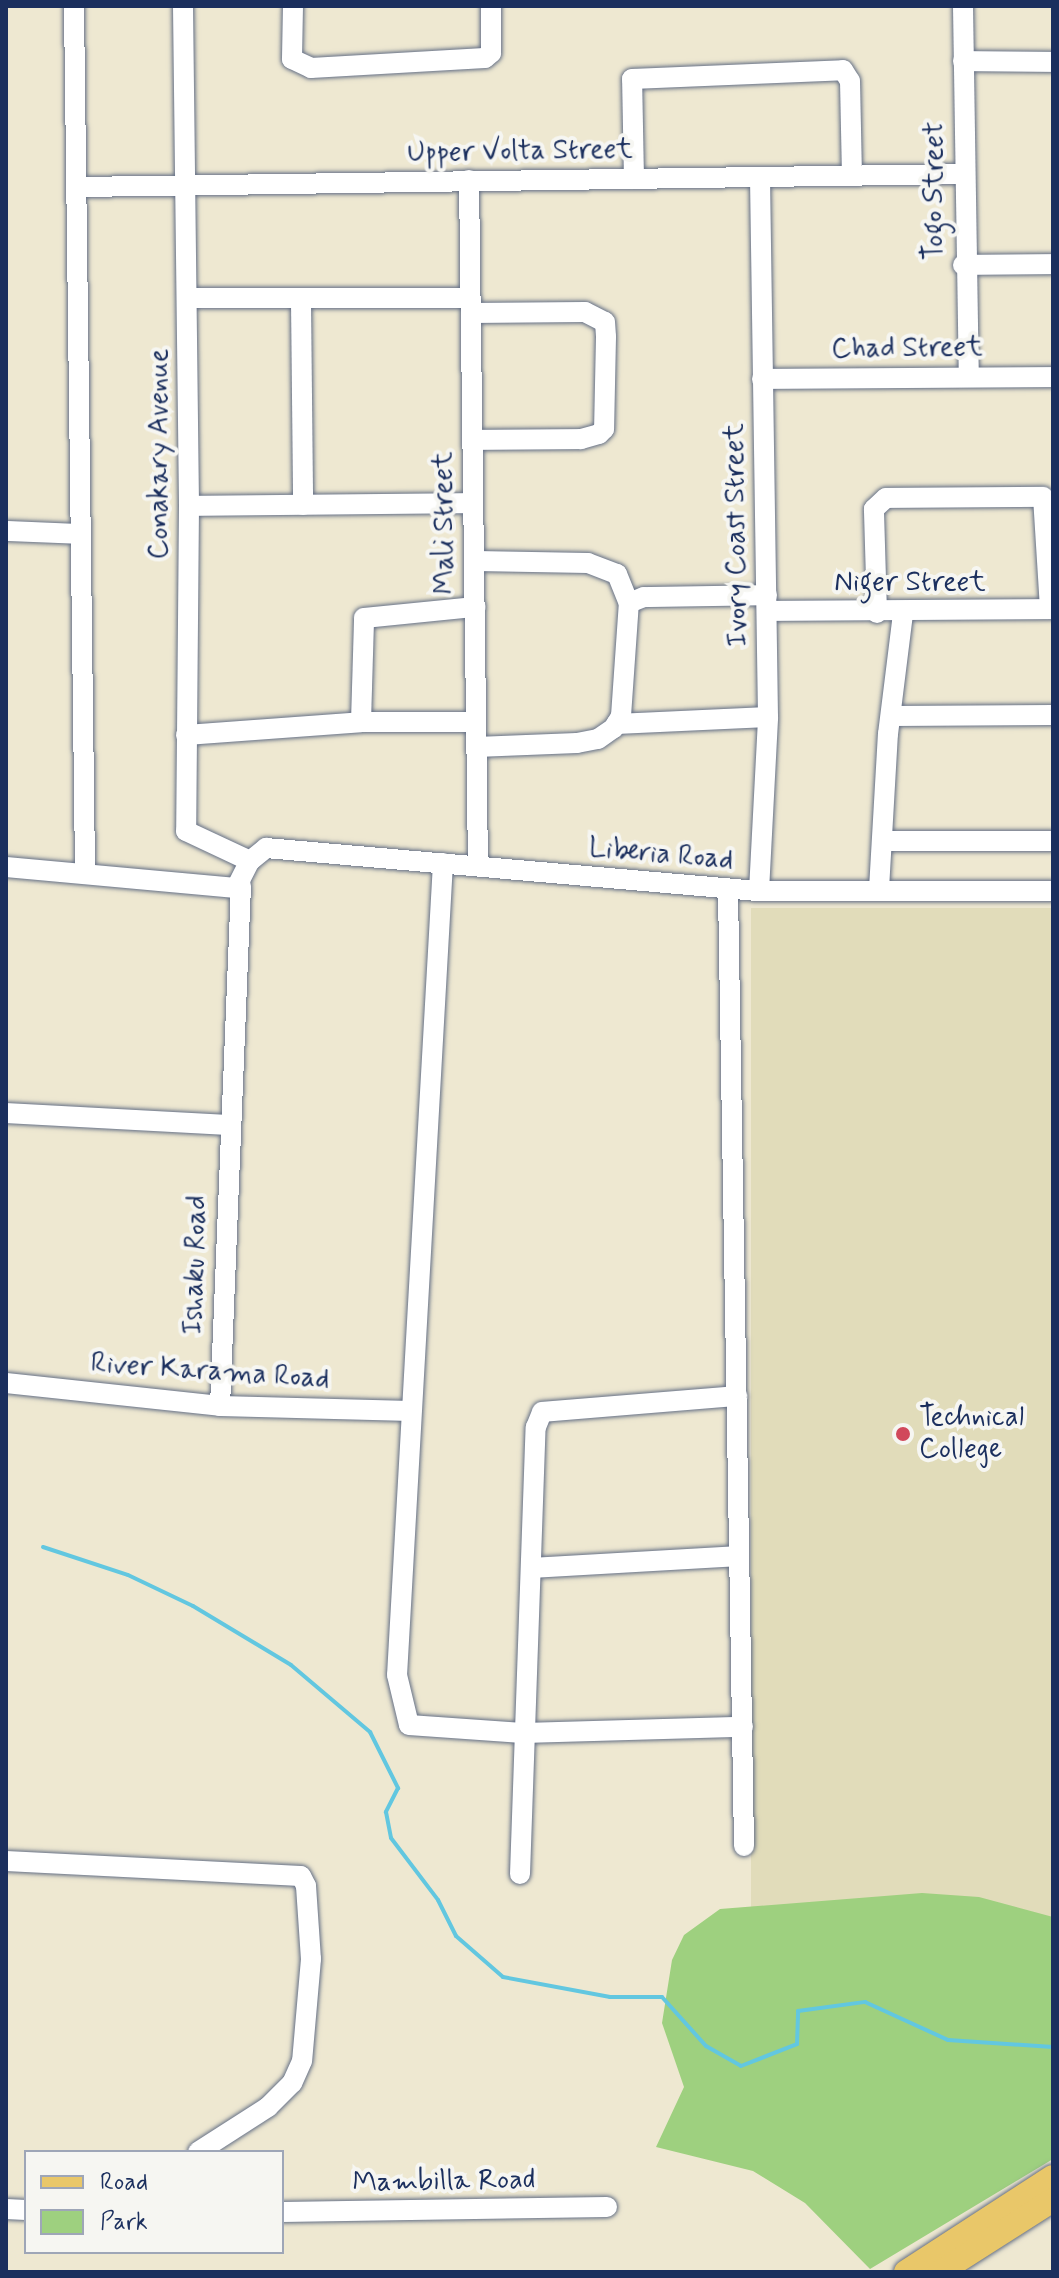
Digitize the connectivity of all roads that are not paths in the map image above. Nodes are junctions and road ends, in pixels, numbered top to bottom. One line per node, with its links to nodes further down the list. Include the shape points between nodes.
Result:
1 (74, 6): 14 (street)
2 (183, 6): 13 (street, Conakary Avenue)
3 (293, 6): 4 (street, via 292,59 311,68 485,58 491,53)
4 (491, 6)
5 (963, 6): 6 (street, Togo Street)
6 (963, 61): 7 (street); 9 (street, Togo Street)
7 (1053, 62)
8 (852, 174): 9 (street, Upper Volta Street); 10 (street, Upper Volta Street); 11 (street, via 848,73 632,79)
9 (963, 174): 16 (street, Togo Street)
10 (760, 177): 11 (street, Upper Volta Street); 22 (street, Ivory Coast Street)
11 (634, 179): 12 (street, Upper Volta Street)
12 (469, 180): 13 (street, Upper Volta Street); 19 (street, Mali Street)
13 (187, 186): 14 (street, Upper Volta Street); 17 (street, Conakary Avenue)
14 (78, 187): 28 (street)
15 (1053, 264): 16 (street)
16 (963, 265): 20 (street, Togo Street)
17 (188, 298): 18 (street); 26 (street, Conakary Avenue)
18 (301, 301): 19 (street); 25 (street)
19 (470, 305): 23 (street, Mali Street); 23 (street, via 596,315 605,322 606,337 604,429 599,434 581,439)
20 (969, 376): 21 (street, Chad Street); 22 (street, Chad Street)
21 (1053, 377)
22 (762, 379): 31 (street, Ivory Coast Street)
23 (472, 440): 24 (street, Mali Street)
24 (473, 503): 25 (street); 29 (street, Mali Street)
25 (303, 505): 26 (street)
26 (189, 506): 42 (street, Conakary Avenue)
27 (6, 531): 28 (street)
28 (80, 534): 50 (street)
29 (476, 561): 30 (street, via 588,563 617,574); 32 (street, Mali Street)
30 (629, 603): 31 (street, Niger Street, via 644,597); 41 (street)
31 (767, 603): 34 (street, Niger Street); 38 (street, Ivory Coast Street)
32 (475, 607): 39 (street, via 364,618); 40 (street, Mali Street)
33 (1052, 609): 34 (street, via 1043,497 886,498 874,509); 35 (street, Niger Street)
34 (877, 613): 35 (street, Niger Street)
35 (903, 613): 37 (street)
36 (1053, 715): 37 (street)
37 (893, 716): 44 (street)
38 (768, 717): 41 (street); 54 (street, Ivory Coast Street)
39 (361, 722): 40 (street); 42 (street)
40 (476, 722): 43 (street, Mali Street)
41 (616, 724): 43 (street, via 598,739 577,743)
42 (186, 735): 46 (street, Conakary Avenue, via 186,831)
43 (476, 747): 48 (street, Mali Street)
44 (883, 841): 45 (street); 52 (street)
45 (1053, 841)
46 (258, 855): 47 (street, Liberia Road); 51 (street, Ishaku Road)
47 (443, 863): 48 (street, Liberia Road); 61 (street)
48 (478, 866): 53 (street, Liberia Road)
49 (6, 867): 50 (street)
50 (85, 873): 51 (street)
51 (241, 885): 57 (street, Ishaku Road)
52 (879, 889): 54 (street, Liberia Road); 55 (street, Liberia Road)
53 (728, 890): 54 (street, Liberia Road); 59 (street)
54 (759, 891)
55 (1053, 891)
56 (6, 1113): 57 (street)
57 (228, 1125): 60 (street, Ishaku Road)
58 (6, 1383): 60 (street, River Karama Road)
59 (737, 1396): 62 (street); 63 (street, via 542,1412 536,1427)
60 (220, 1406): 61 (street, River Karama Road)
61 (411, 1411): 65 (street, via 397,1675 409,1725)
62 (739, 1556): 63 (street); 64 (street)
63 (532, 1568): 65 (street)
64 (743, 1727): 65 (street); 66 (street)
65 (523, 1733): 68 (street)
66 (744, 1846)
67 (6, 1861): 69 (street, via 282,1871 301,1876 311,1959 302,2061 292,2083 268,2107)
68 (520, 1874)
69 (201, 2150)
70 (1053, 2177): 74 (main road)
71 (1053, 2200): 75 (main road)
72 (607, 2207): 73 (street, Mambilla Road)
73 (284, 2212)
74 (906, 2272)
75 (940, 2272)

